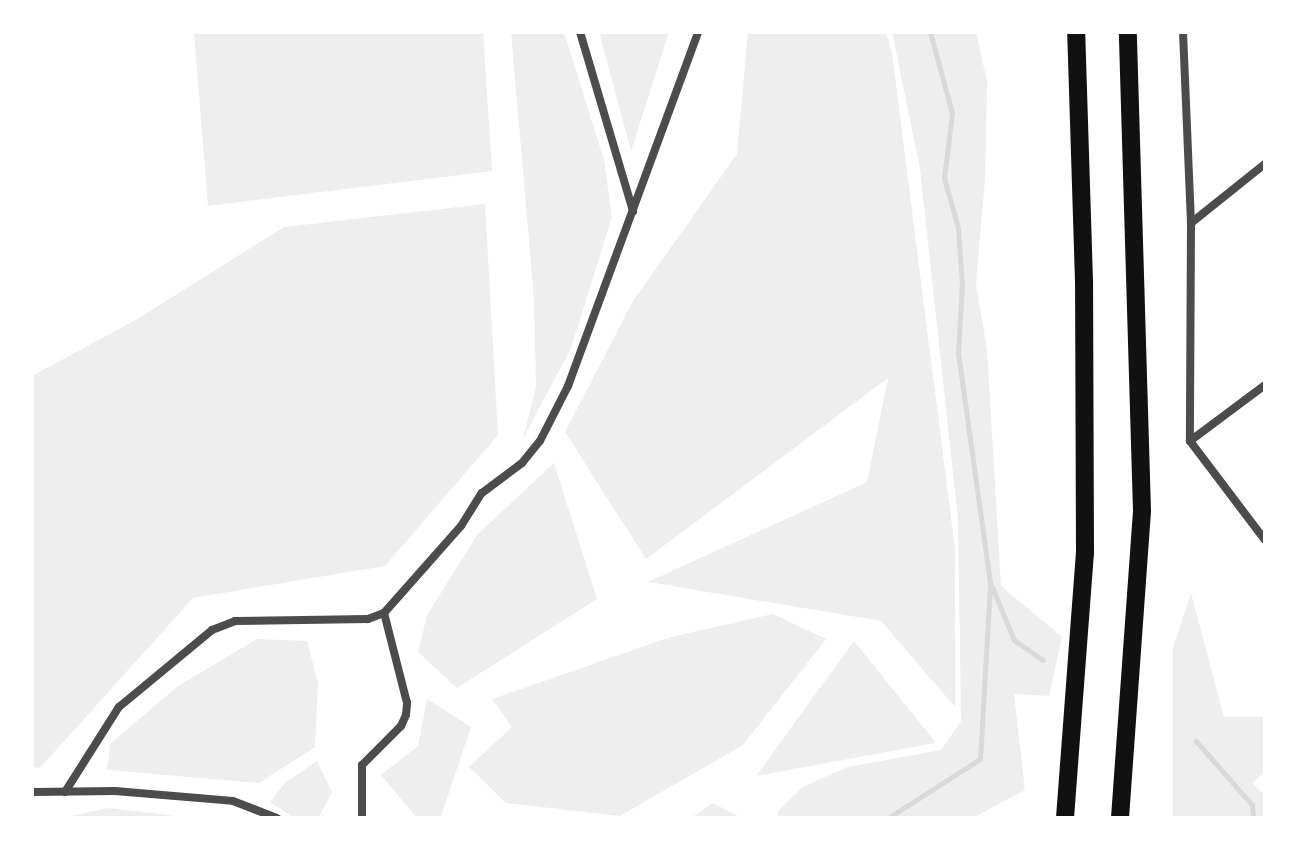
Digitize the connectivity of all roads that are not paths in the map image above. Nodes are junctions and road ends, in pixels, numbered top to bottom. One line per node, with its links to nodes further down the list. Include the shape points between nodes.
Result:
1 (580, 32): 7 (street)
2 (698, 32): 7 (street)
3 (1076, 32): 17 (highway, via 1085,553)
4 (1128, 32): 18 (highway, via 1142,511)
5 (1183, 32): 8 (street)
6 (1265, 164): 8 (street)
7 (633, 211): 12 (street, via 568,386 540,441 522,463 482,493 461,526)
8 (1191, 223): 10 (street)
9 (1265, 385): 10 (street)
10 (1190, 441): 11 (street)
11 (1265, 540)
12 (384, 613): 14 (street, via 368,619 235,621 212,630 119,707); 16 (street, via 406,715 362,765)
13 (32, 792): 14 (street)
14 (65, 792): 15 (street, via 233,801)
15 (277, 818)
16 (362, 818)
17 (1065, 818)
18 (1120, 818)

